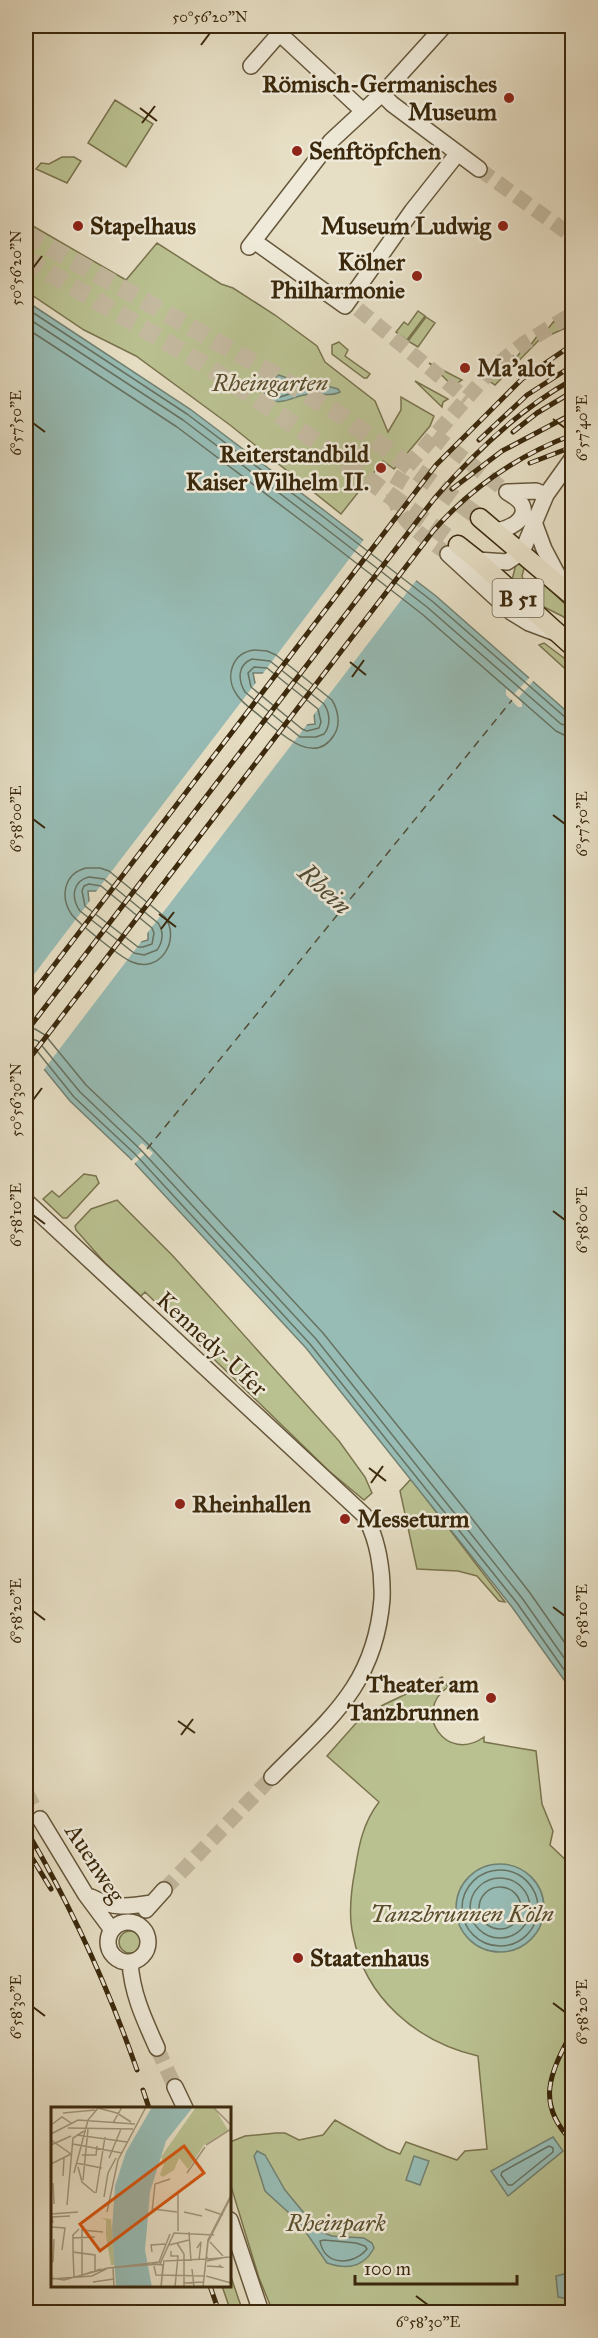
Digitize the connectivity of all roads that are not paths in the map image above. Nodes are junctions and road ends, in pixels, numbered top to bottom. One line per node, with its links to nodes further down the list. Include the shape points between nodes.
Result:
1 (444, 26): 4 (street)
2 (282, 29): 3 (street); 5 (street)
3 (251, 66)
4 (386, 90): 5 (street); 6 (street, via 386,98 392,104)
5 (363, 111): 6 (street, via 331,141 251,244 351,305 412,211)
6 (458, 153): 7 (street)
7 (479, 169)
8 (571, 459): 9 (street)
9 (546, 495): 11 (street); 12 (street, via 536,491 507,492 522,505 523,512 514,525)
10 (480, 518): 12 (main road, B 51)
11 (534, 522): 14 (street); 16 (street, via 544,549)
12 (497, 531): 14 (main road, B 51)
13 (453, 550): 15 (main road, B 51); 17 (street, via 511,612)
14 (522, 552): 15 (street, via 507,562); 16 (main road, B 51)
15 (477, 560): 17 (main road, B 51)
16 (569, 592)
17 (566, 640)
18 (28, 1209): 19 (street, Kennedy-Ufer, via 367,1521 383,1581 373,1650 342,1707)
19 (272, 1777)
20 (40, 1819): 22 (street, Auenweg)
21 (164, 1890): 23 (street)
22 (86, 1895): 23 (street, via 107,1906); 25 (street, Auenweg)
23 (152, 1902): 24 (street)
24 (137, 1924): 25 (street, via 123,1922); 26 (street, via 146,1933 148,1946 145,1953)
25 (112, 1930): 26 (street, via 110,1949 118,1959)
26 (130, 1962): 27 (street, via 139,2010)
27 (157, 2048)
28 (175, 2087): 29 (street)
29 (184, 2107)
30 (231, 2223): 31 (street)
31 (261, 2313)

